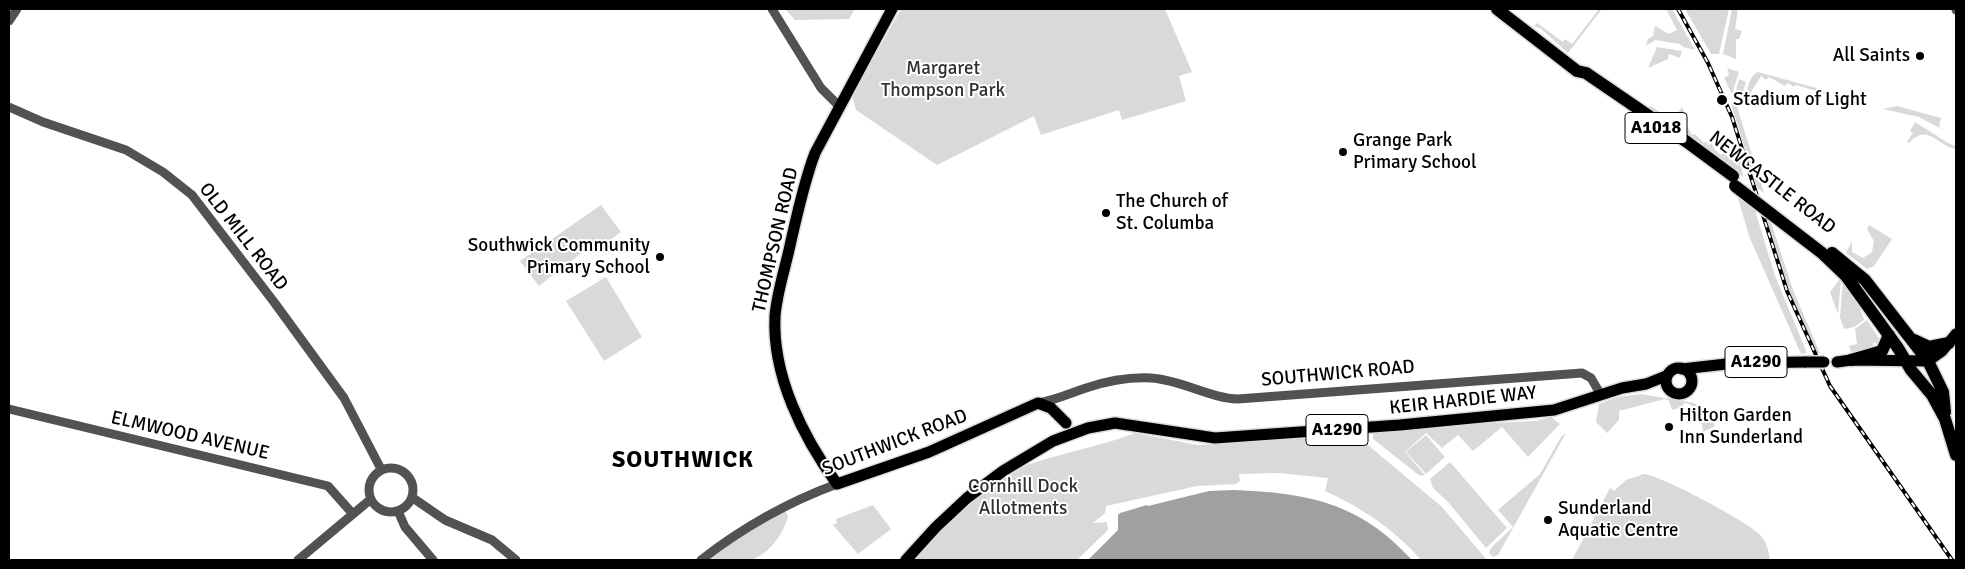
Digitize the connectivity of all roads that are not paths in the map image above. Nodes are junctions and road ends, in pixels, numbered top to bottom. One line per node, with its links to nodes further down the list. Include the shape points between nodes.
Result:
1 (17, 9): 5 (street)
2 (772, 9): 7 (street, via 821,88)
3 (892, 9): 7 (main road, THOMPSON ROAD)
4 (1497, 9): 8 (highway, A1018, bridge, via 1578,72 1598,92 1674,140)
5 (9, 21)
6 (9, 107): 30 (street, OLD MILL ROAD, via 126,150 163,172 192,195 344,398)
7 (840, 107): 31 (main road, THOMPSON ROAD, via 807,174 777,300 775,327 779,360 793,406 809,443)
8 (1769, 208): 9 (highway, NEWCASTLE ROAD / A1018, via 1858,273); 10 (highway, A1018, via 1836,265)
9 (1901, 327): 11 (highway, NEWCASTLE ROAD / A1018); 17 (highway, via 1912,353)
10 (1889, 335): 13 (highway, via 1882,351); 17 (highway, A1018)
11 (1912, 339): 12 (highway, via 1929,347); 14 (highway, NEWCASTLE ROAD / A1018)
12 (1953, 339): 14 (main road)
13 (1851, 360): 15 (main road, A1290); 17 (main road, A1290)
14 (1928, 361): 17 (main road, A1290); 25 (highway, A1018, via 1926,373); 27 (highway, A1018, via 1943,392)
15 (1837, 362): 16 (main road, A1290, bridge); 17 (main road, A1290)
16 (1707, 365): 18 (main road, A1290); 20 (main road, A1290)
17 (1907, 367): 25 (highway, A1018)
18 (1682, 369): 19 (main road, via 1671,370); 20 (main road, via 1689,373)
19 (1666, 376): 21 (main road, A1290); 22 (main road)
20 (1692, 381): 22 (main road, via 1684,394)
21 (1646, 384): 22 (main road, A1290); 23 (main road, KEIR HARDIE WAY / A1290)
22 (1670, 392)
23 (1602, 395): 24 (street, SOUTHWICK ROAD, via 1591,378 1582,373 1238,399 1219,397 1190,386 1152,378 1130,379); 28 (main road, KEIR HARDIE WAY / A1290, via 1554,410 1243,437 1215,438 1116,423)
24 (1045, 400): 28 (main road); 31 (main road, SOUTHWICK ROAD, via 929,452)
25 (1938, 404): 27 (highway, A1018)
26 (9, 409): 35 (street, ELMWOOD AVENUE, via 328,486)
27 (1945, 419): 29 (highway, A1018)
28 (1069, 428): 40 (main road, A1290, via 987,482 936,527)
29 (1956, 455)
30 (382, 469): 32 (street, via 397,468 410,476); 33 (street, via 372,479)
31 (837, 484): 39 (street, SOUTHWICK ROAD, via 803,496)
32 (412, 498): 34 (street); 38 (street, via 445,520 492,540)
33 (371, 499): 34 (street, via 385,512); 35 (street)
34 (398, 511): 37 (street, via 405,527)
35 (352, 513): 36 (street)
36 (298, 560)
37 (433, 560)
38 (516, 560)
39 (701, 560)
40 (906, 560)

